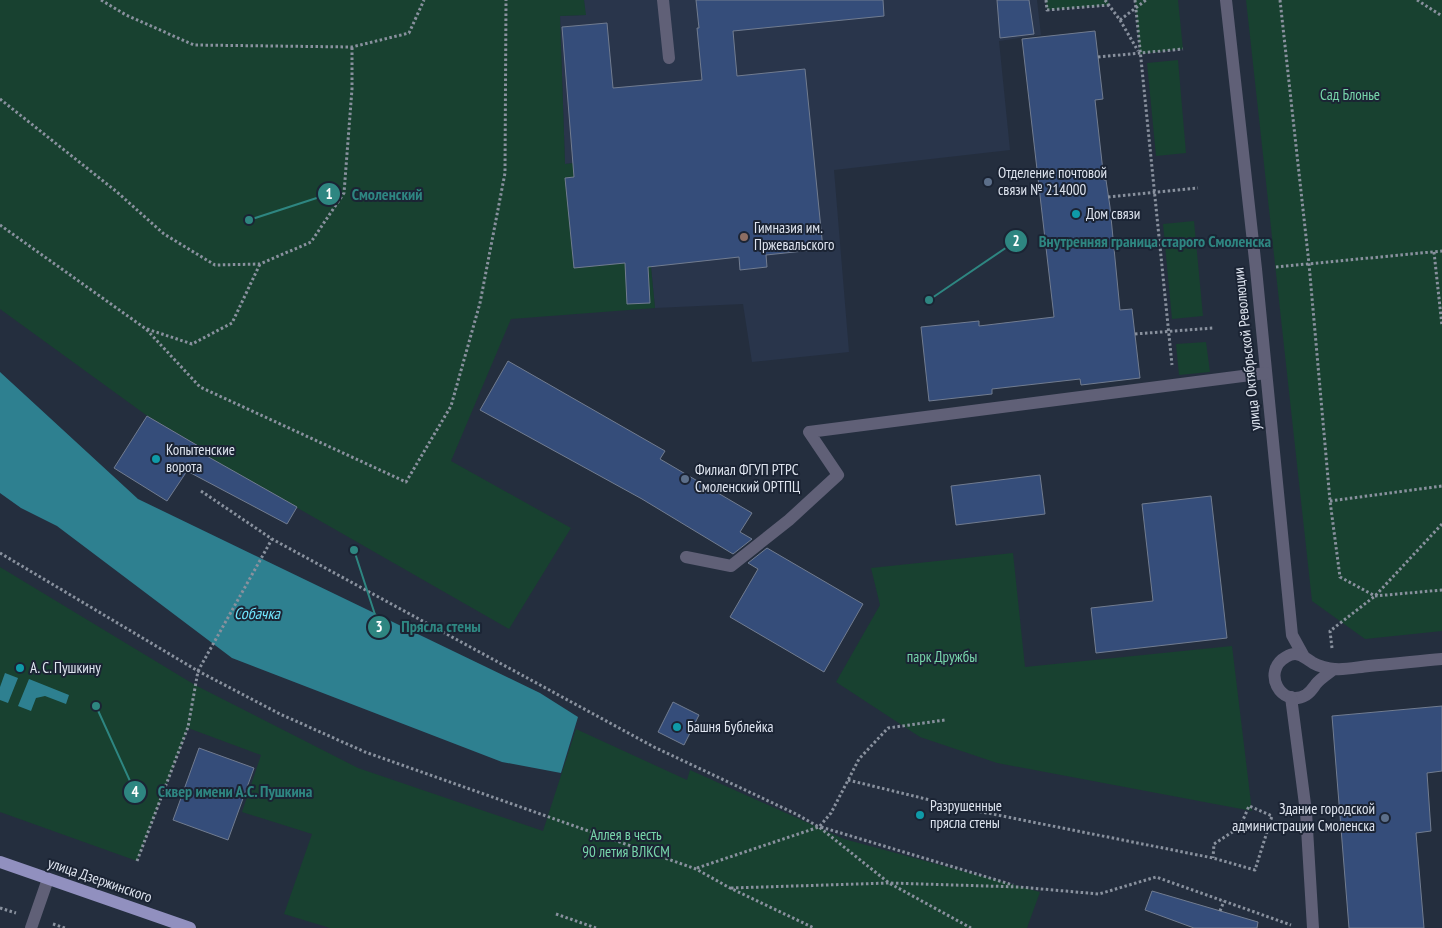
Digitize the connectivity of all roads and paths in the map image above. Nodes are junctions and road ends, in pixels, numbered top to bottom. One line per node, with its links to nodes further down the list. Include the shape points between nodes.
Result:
1 (101, 0): 15 (path, via 126,15 194,45)
2 (424, 0): 15 (path, via 409,33)
3 (506, 0): 32 (path, via 505,173 480,302 451,406 406,482 200,387)
4 (664, 0): 19 (street)
5 (1046, 0): 11 (path, via 1047,10)
6 (1135, 0): 12 (path)
7 (1146, 0): 12 (path)
8 (1226, 0): 29 (street, улица Октябрьской Революции)
9 (1280, 0): 28 (path)
10 (1417, 0): 13 (path)
11 (1107, 2): 14 (path)
12 (1136, 7): 14 (path); 17 (path)
13 (1442, 16)
14 (1120, 20): 17 (path)
15 (352, 47): 27 (path, via 344,193 311,242)
16 (1183, 50): 17 (path)
17 (1140, 54): 18 (path); 22 (path)
18 (1098, 57)
19 (669, 58)
20 (0, 98): 27 (path, via 164,234 215,265)
21 (1198, 188): 22 (path)
22 (1155, 192): 23 (path); 33 (path)
23 (1108, 197)
24 (0, 225): 32 (path)
25 (1434, 252): 26 (path); 28 (path); 30 (path)
26 (1442, 252)
27 (260, 264): 32 (path, via 232,323 192,344)
28 (1309, 264): 29 (path); 39 (path)
29 (1256, 269): 35 (street, улица Октябрьской Революции)
30 (1442, 326)
31 (1214, 328): 33 (path)
32 (146, 329)
33 (1168, 332): 34 (path); 36 (path)
34 (1135, 334)
35 (1266, 373): 36 (street); 47 (street, улица Октябрьской Революции)
36 (1174, 385): 43 (street, via 809,432 838,475 731,566)
37 (1442, 486): 39 (path)
38 (201, 491): 41 (path)
39 (1330, 502): 45 (path, via 1340,577)
40 (1442, 524): 45 (path)
41 (272, 539): 52 (path); 56 (path, via 654,746)
42 (0, 553): 52 (path)
43 (686, 557)
44 (1442, 590): 45 (path)
45 (1375, 596): 46 (path)
46 (1330, 631)
47 (1292, 635): 48 (street); 49 (street)
48 (1303, 655): 49 (street); 51 (street, via 1314,663)
49 (1284, 657): 53 (street, via 1275,668 1275,683 1284,695)
50 (1442, 659): 51 (street)
51 (1334, 669): 53 (street, via 1306,695)
52 (198, 671): 58 (path, via 188,728); 60 (path, via 280,714 365,752)
53 (1292, 697): 74 (street, via 1306,812)
54 (945, 720): 55 (path, via 888,728 859,758)
55 (848, 780): 56 (path, via 832,813); 57 (path, via 967,809)
56 (819, 827): 60 (path); 62 (path); 63 (path)
57 (1213, 858): 57 (path, via 1214,844 1240,828 1249,806 1272,816 1255,870)
58 (137, 861)
59 (0, 862): 61 (main road, улица Дзержинского)
60 (696, 868): 64 (path)
61 (48, 879): 69 (street); 70 (main road, улица Дзержинского)
62 (889, 883): 63 (path); 64 (path); 73 (path)
63 (1019, 887): 65 (path, via 1099,894 1156,877)
64 (730, 888): 72 (path)
65 (1224, 901): 66 (path); 68 (path)
66 (1220, 911)
67 (556, 914): 71 (path)
68 (1291, 925)
69 (31, 928)
70 (190, 928)
71 (596, 928)
72 (814, 928)
73 (971, 928)
74 (1313, 928)

